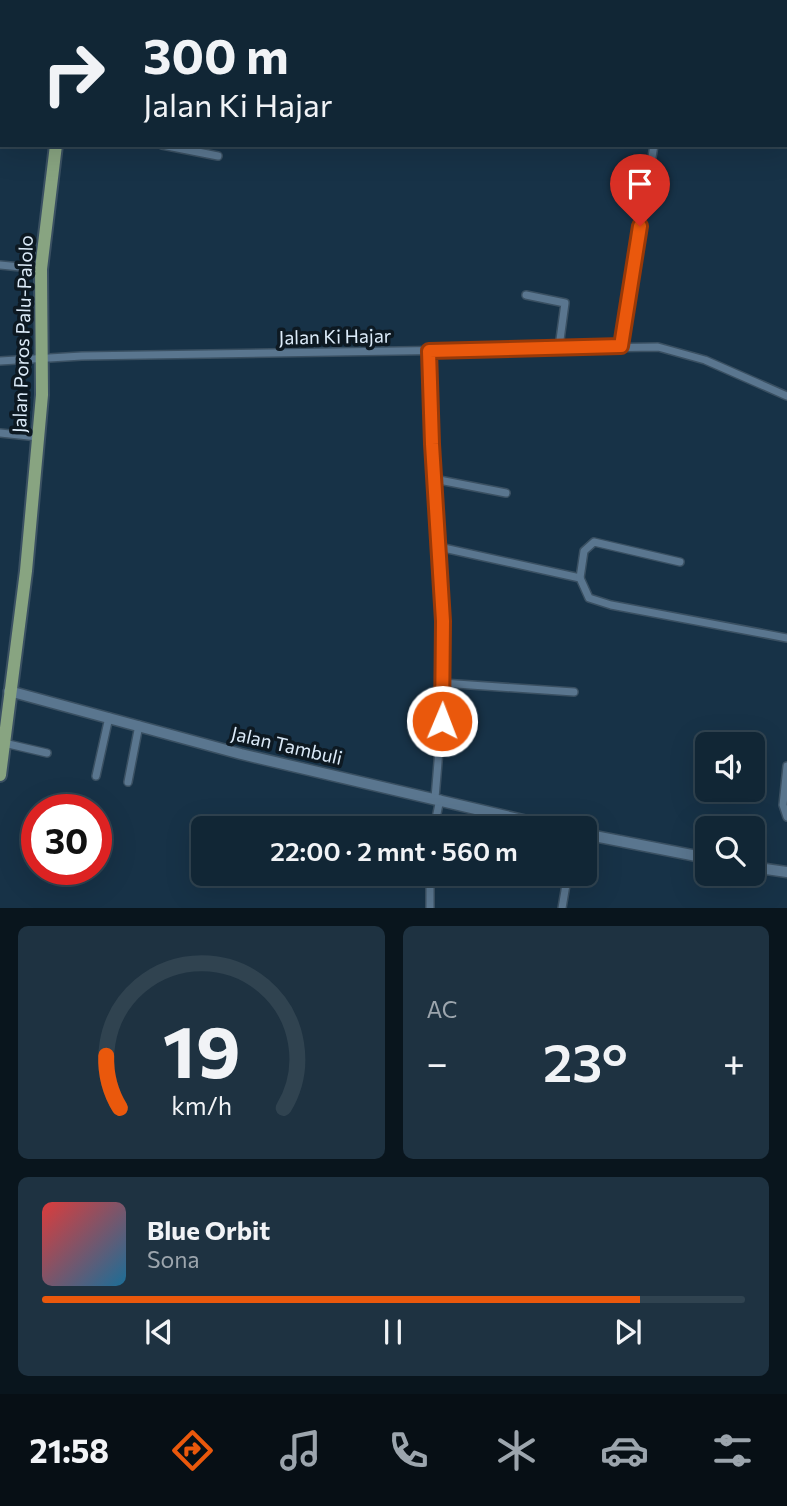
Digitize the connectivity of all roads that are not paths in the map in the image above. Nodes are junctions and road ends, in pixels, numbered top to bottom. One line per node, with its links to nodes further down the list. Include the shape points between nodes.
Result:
1 (56, 147): 6 (main road, Jalan Poros Palu-Palolo)
2 (172, 147): 4 (street)
3 (654, 147): 8 (street)
4 (218, 156)
5 (0, 265): 6 (street)
6 (41, 269): 11 (main road, Jalan Poros Palu-Palolo)
7 (526, 295): 9 (street, via 565,303)
8 (621, 346): 9 (street, Jalan Ki Hajar); 13 (street, Jalan Ki Hajar, via 684,353)
9 (559, 347): 10 (street, Jalan Ki Hajar)
10 (429, 351): 11 (street, Jalan Ki Hajar); 16 (street)
11 (39, 359): 12 (street, Jalan Ki Hajar); 15 (main road, Jalan Poros Palu-Palolo)
12 (0, 361)
13 (787, 396)
14 (0, 433): 15 (street)
15 (38, 437): 23 (main road, Jalan Poros Palu-Palolo, via 26,571)
16 (434, 479): 17 (street); 18 (street)
17 (506, 493)
18 (439, 547): 20 (street); 22 (street)
19 (680, 562): 20 (street, via 594,542 584,551)
20 (580, 578): 21 (street, via 587,596 596,601)
21 (787, 638)
22 (442, 683): 24 (street); 33 (street)
23 (5, 690): 25 (street, Jalan Tambuli); 27 (main road, Jalan Poros Palu-Palolo)
24 (575, 692)
25 (109, 717): 26 (street, Jalan Tambuli); 31 (street)
26 (139, 725): 32 (street); 33 (street, Jalan Tambuli, via 241,754)
27 (4, 743): 28 (street); 30 (main road, Jalan Poros Palu-Palolo)
28 (47, 753)
29 (787, 766): 36 (street, via 783,805)
30 (0, 775)
31 (96, 776)
32 (128, 782)
33 (438, 798): 34 (street); 35 (street, Jalan Tambuli)
34 (436, 816)
35 (509, 816)
36 (787, 817)
37 (597, 837): 38 (street)
38 (695, 856)
39 (787, 864): 41 (street)
40 (765, 869): 41 (street)
41 (787, 872)
42 (430, 886): 44 (street)
43 (566, 886): 45 (street)
44 (430, 908)
45 (562, 908)

